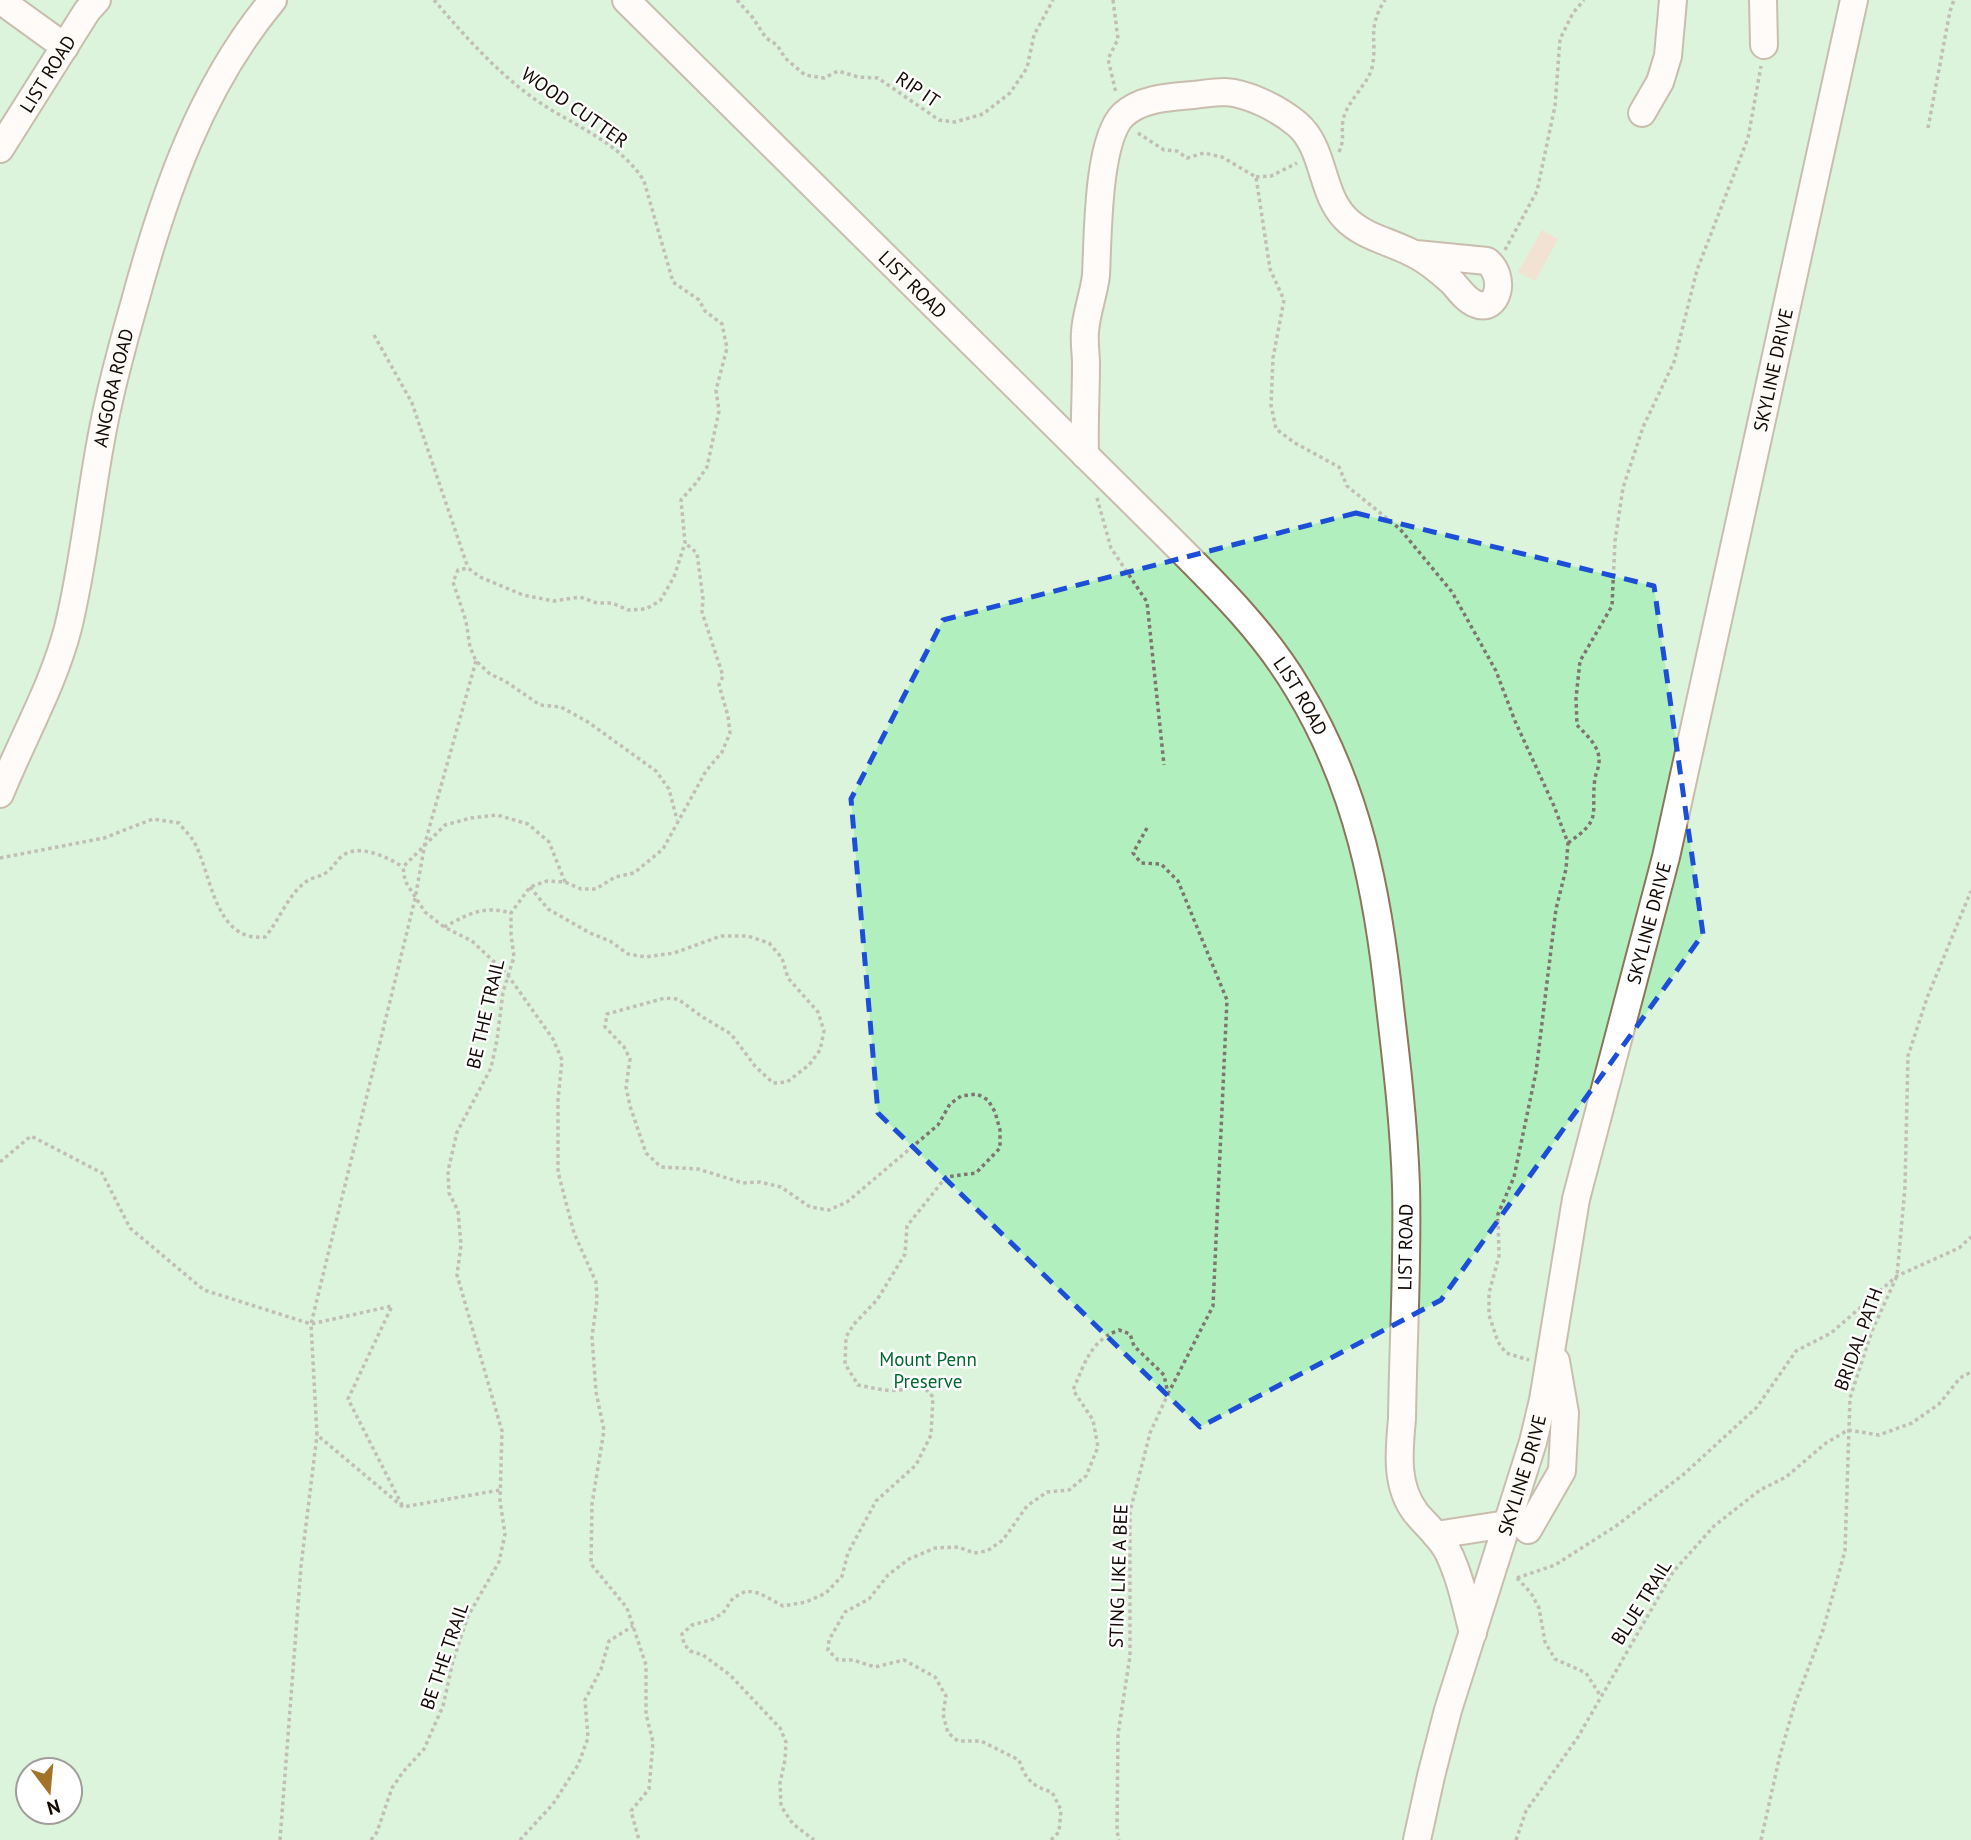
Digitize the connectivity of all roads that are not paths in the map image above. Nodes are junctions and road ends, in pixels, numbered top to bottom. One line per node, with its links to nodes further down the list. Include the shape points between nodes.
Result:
1 (0, 0): 9 (street)
2 (97, 0): 9 (street, LIST ROAD)
3 (273, 0): 14 (street, ANGORA ROAD, via 242,40 205,107 151,241 103,426 67,631 50,682)
4 (626, 0): 13 (street, LIST ROAD)
5 (1673, 0): 10 (street, via 1668,56 1660,82)
6 (1763, 0): 8 (street)
7 (1854, 0): 15 (street, SKYLINE DRIVE, via 1666,857 1576,1199)
8 (1764, 45)
9 (65, 47): 11 (street, LIST ROAD)
10 (1642, 113)
11 (0, 149)
12 (1416, 254): 12 (street, via 1473,304 1482,306 1497,296 1500,287 1495,267 1487,261); 13 (street, via 1370,236 1345,218 1331,197 1313,146 1298,125 1271,108 1225,92 1155,99 1125,113 1107,149 1098,220 1095,279 1085,332)
13 (1085, 454): 19 (street, LIST ROAD, via 1274,652 1328,745 1358,824 1382,946 1404,1134 1400,1473 1404,1494)
14 (0, 794)
15 (1552, 1339): 16 (street, SKYLINE DRIVE, via 1533,1442); 17 (street, via 1565,1413 1562,1471)
16 (1520, 1482): 17 (street); 18 (street, SKYLINE DRIVE)
17 (1549, 1493): 18 (street)
18 (1518, 1527): 19 (street); 20 (street, SKYLINE DRIVE, via 1492,1570)
19 (1436, 1535): 20 (street, LIST ROAD, via 1447,1551)
20 (1473, 1633): 21 (street, SKYLINE DRIVE, via 1448,1710)
21 (1417, 1840)

